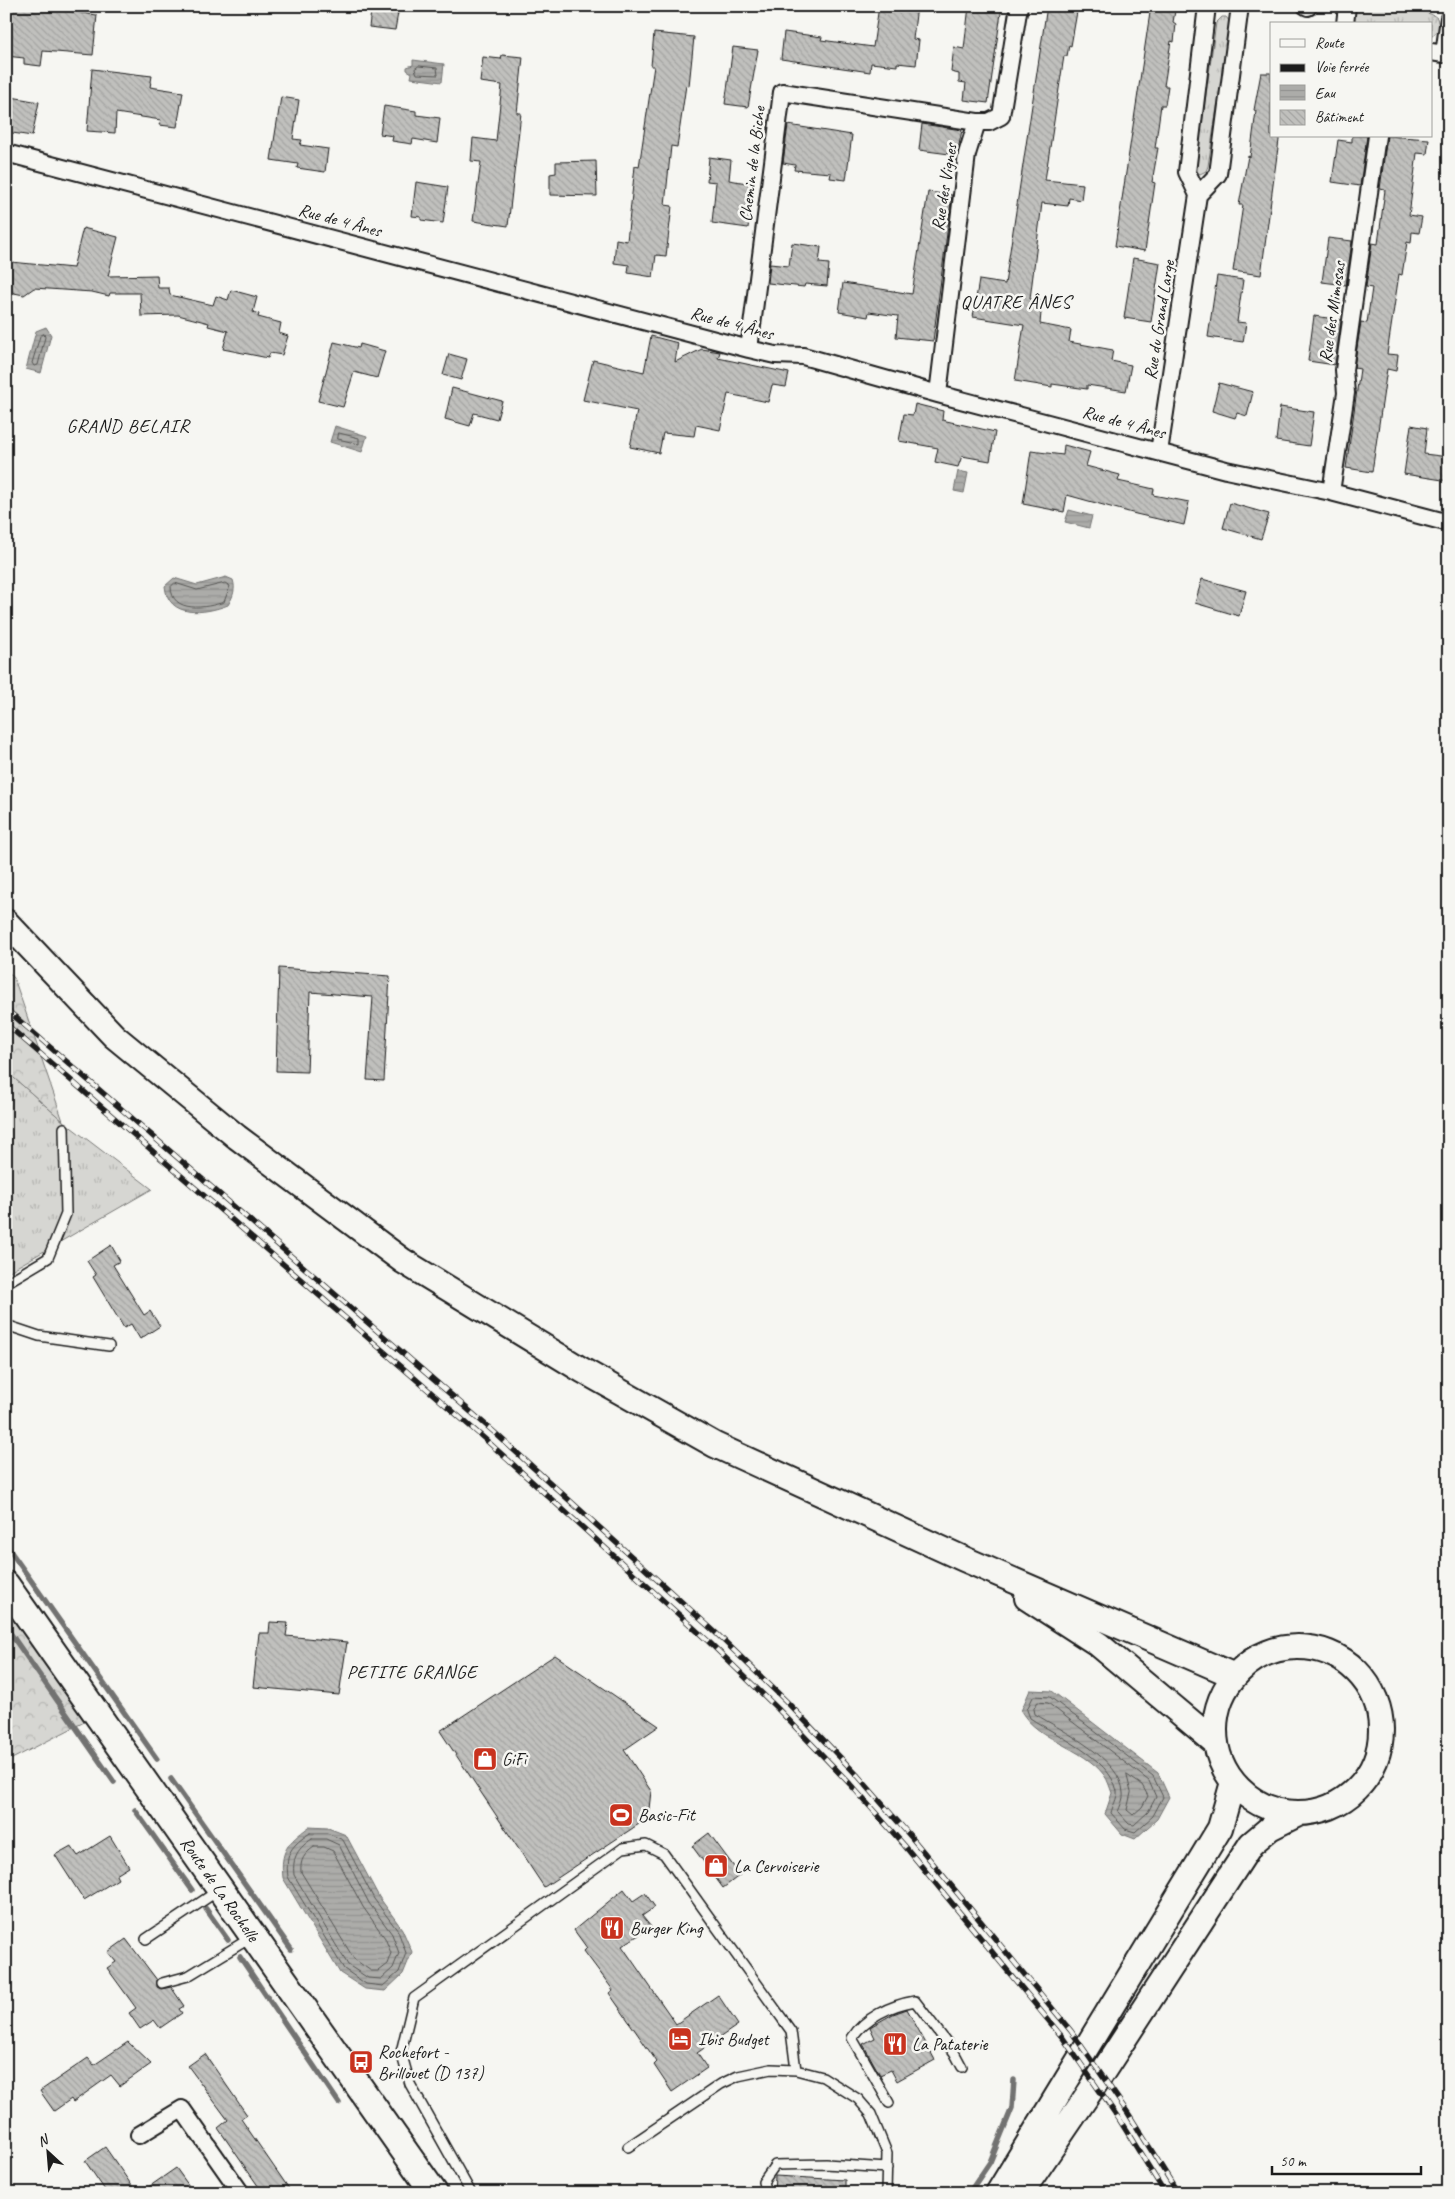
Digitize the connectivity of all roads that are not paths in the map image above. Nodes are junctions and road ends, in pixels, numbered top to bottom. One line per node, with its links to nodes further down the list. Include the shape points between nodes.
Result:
1 (1019, 6): 8 (street, via 1000,116 989,122)
2 (1207, 6): 11 (street, via 1187,172)
3 (1240, 6): 11 (street, via 1218,174)
4 (1347, 6): 6 (street)
5 (1449, 18): 7 (street, via 1444,54)
6 (1345, 22)
7 (1432, 52)
8 (977, 122): 12 (street, Chemin de la Biche, via 782,92); 13 (street, Rue des Vignes, via 967,154)
9 (1377, 138): 15 (street, Rue des Mimosas, via 1344,370 1346,393)
10 (6, 154): 12 (street, Rue de 4 Ânes)
11 (1198, 194): 14 (street, Rue du Grand Large)
12 (749, 349): 13 (street, Rue de 4 Ânes, via 775,355 803,356)
13 (938, 394): 14 (street, Rue de 4 Ânes)
14 (1159, 452): 15 (street, Rue de 4 Ânes)
15 (1331, 492): 16 (street, Rue de 4 Ânes)
16 (1449, 523)
17 (6, 922): 22 (main road, via 114,1036 237,1137 403,1261 582,1370 715,1445)
18 (64, 1128): 19 (lane, via 66,1214 48,1258)
19 (6, 1283)
20 (6, 1325): 21 (lane, via 38,1336)
21 (109, 1346)
22 (966, 1559): 24 (main road); 25 (main road, via 1098,1644)
23 (6, 1585): 28 (main road, Route de La Rochelle)
24 (1235, 1676): 25 (main road, via 1220,1704); 27 (main road, via 1256,1658 1282,1648 1310,1647 1336,1655 1358,1672 1374,1694 1382,1721 1380,1748 1370,1774 1352,1795 1328,1808)
25 (1216, 1743): 26 (main road, via 1222,1764)
26 (1233, 1782): 27 (main road, via 1252,1799 1275,1810); 43 (main road, via 1220,1828)
27 (1300, 1814): 44 (main road, via 1270,1828 1251,1844)
28 (220, 1889): 29 (main road, Route de La Rochelle); 30 (lane)
29 (253, 1936): 31 (lane, via 188,1976); 39 (main road, Route de La Rochelle)
30 (146, 1939)
31 (162, 1982)
32 (962, 2067): 34 (lane, via 914,2001 898,2004 859,2027 852,2038)
33 (796, 2070): 36 (lane, via 771,2069 738,2076); 37 (lane, via 823,2077 858,2099 871,2114 887,2153); 40 (lane, via 791,2031 664,1854 646,1844 623,1848 414,1998 401,2052 410,2084)
34 (889, 2103)
35 (139, 2135): 38 (street, via 182,2109)
36 (628, 2147)
37 (887, 2168): 41 (lane, via 775,2165 763,2182); 42 (lane)
38 (241, 2193)
39 (434, 2193)
40 (471, 2193)
41 (766, 2193)
42 (886, 2193)
43 (998, 2193)
44 (1020, 2193)

